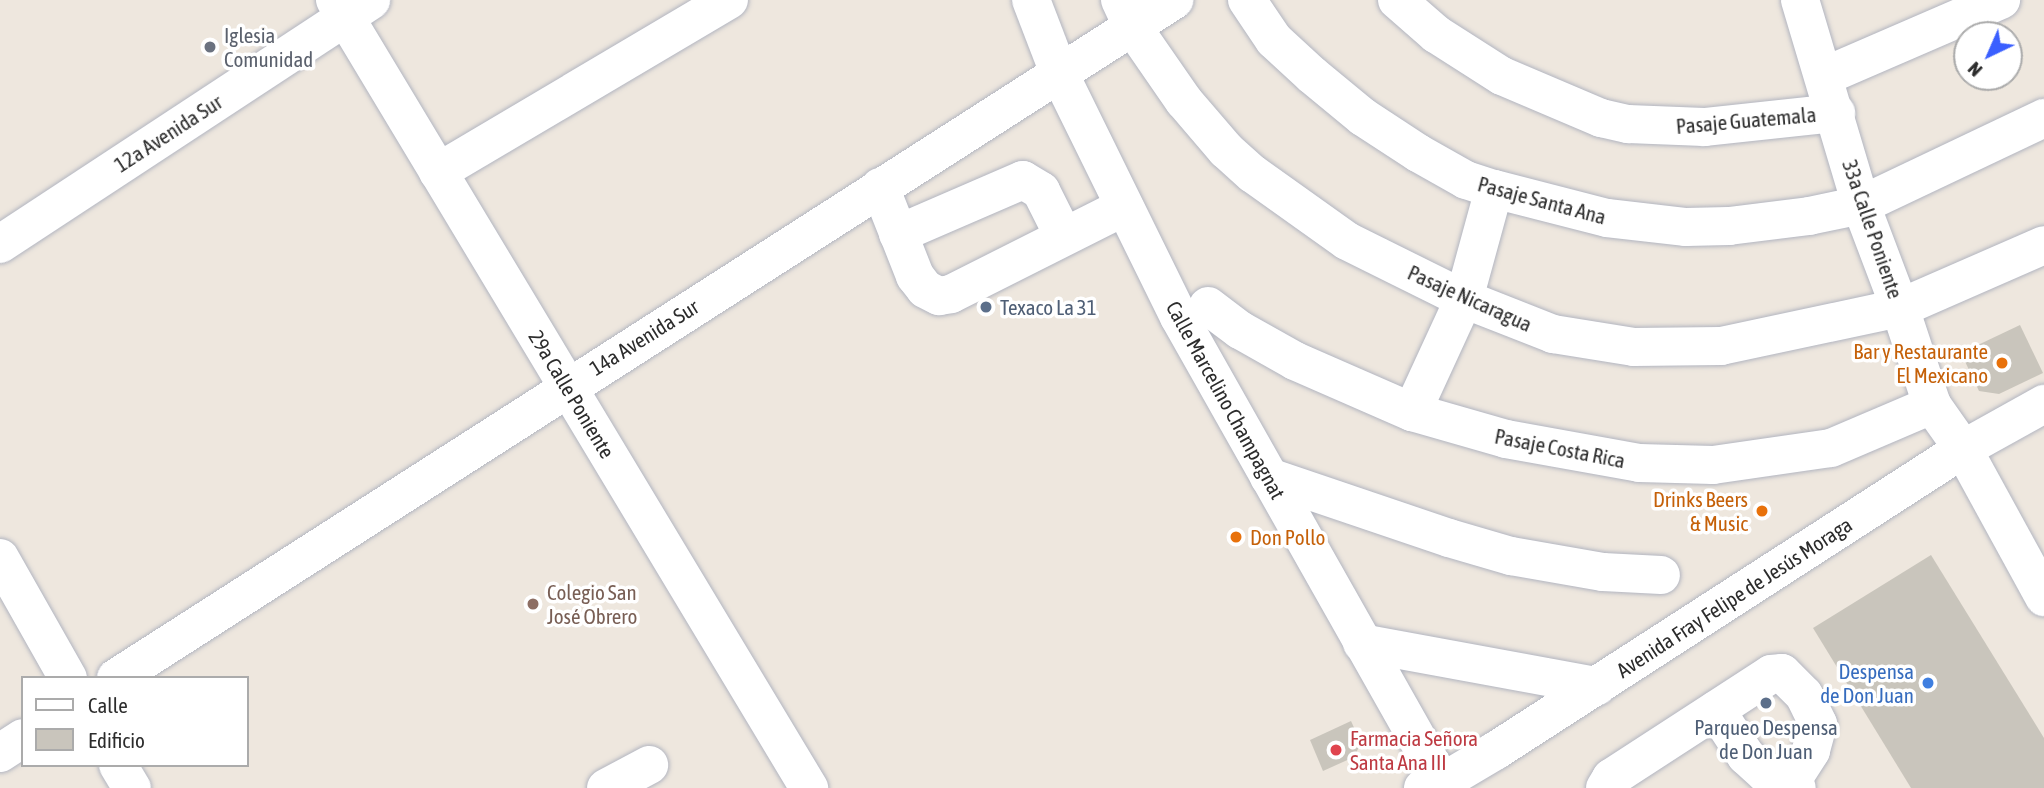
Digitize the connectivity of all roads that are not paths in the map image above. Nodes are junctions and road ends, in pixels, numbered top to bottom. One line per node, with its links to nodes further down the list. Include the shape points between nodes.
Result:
1 (729, 0): 14 (street)
2 (1031, 0): 10 (street, Calle Marcelino Champagnat)
3 (1174, 0): 9 (street, 14a Avenida Sur)
4 (1247, 0): 16 (street, Pasaje Santa Ana, via 1274,40 1363,117 1466,180)
5 (1397, 0): 12 (street, Pasaje Guatemala, via 1436,34 1502,76 1601,118 1628,124 1704,127)
6 (1800, 0): 11 (street, 33a Calle Poniente)
7 (2001, 0): 11 (street)
8 (350, 6): 14 (street, 29a Calle Poniente); 21 (street, 12a Avenida Sur)
9 (1126, 13): 10 (street, 14a Avenida Sur); 23 (street, Pasaje Nicaragua, via 1184,101 1254,174 1347,241)
10 (1059, 73): 15 (street, 14a Avenida Sur); 18 (street, Calle Marcelino Champagnat)
11 (1825, 76): 12 (street, 33a Calle Poniente)
12 (1836, 113): 17 (street, 33a Calle Poniente)
13 (2044, 118): 17 (street, Pasaje Santa Ana)
14 (438, 172): 26 (street, 29a Calle Poniente)
15 (880, 187): 19 (street); 26 (street, 14a Avenida Sur)
16 (1494, 189): 17 (street, Pasaje Santa Ana, via 1607,218 1686,227 1809,216); 23 (street)
17 (1861, 205): 25 (street, 33a Calle Poniente)
18 (1124, 207): 20 (street); 31 (street, Calle Marcelino Champagnat, via 1179,317)
19 (898, 234): 20 (street, via 1023,180 1041,191); 20 (street, via 915,276 925,289 939,296)
20 (1065, 237)
21 (0, 244)
22 (2044, 245): 25 (street, Pasaje Nicaragua)
23 (1464, 299): 25 (street, Pasaje Nicaragua, via 1553,334 1634,347 1687,349 1740,343); 29 (street)
24 (1208, 306): 29 (street, Pasaje Costa Rica, via 1295,361)
25 (1900, 308): 28 (street, 33a Calle Poniente)
26 (567, 386): 37 (street, 14a Avenida Sur); 48 (street, 29a Calle Poniente)
27 (2044, 404): 30 (street, Avenida Fray Felipe de Jesús Moraga)
28 (1932, 405): 29 (street, Pasaje Costa Rica, via 1831,449 1713,465 1639,463 1588,455 1506,439); 30 (street, 33a Calle Poniente)
29 (1412, 412)
30 (1963, 449): 34 (street, 33a Calle Poniente); 38 (street, Avenida Fray Felipe de Jesús Moraga)
31 (1269, 477): 33 (street, via 1511,555 1603,572); 35 (street, Calle Marcelino Champagnat)
32 (0, 558): 36 (street)
33 (1661, 575)
34 (2044, 597)
35 (1362, 643): 38 (street); 45 (street, Calle Marcelino Champagnat)
36 (67, 676)
37 (119, 676)
38 (1597, 686): 45 (street, Avenida Fray Felipe de Jesús Moraga)
39 (1716, 710): 44 (street, via 1746,756 1766,774); 44 (street, via 1771,674 1782,673 1792,679 1818,724); 49 (street, via 1611,778)
40 (21, 739): 41 (street)
41 (0, 753)
42 (649, 765): 47 (street)
43 (119, 767): 46 (street)
44 (1794, 785)
45 (1436, 786)
46 (132, 788)
47 (606, 788)
48 (809, 788)
49 (1605, 788)

